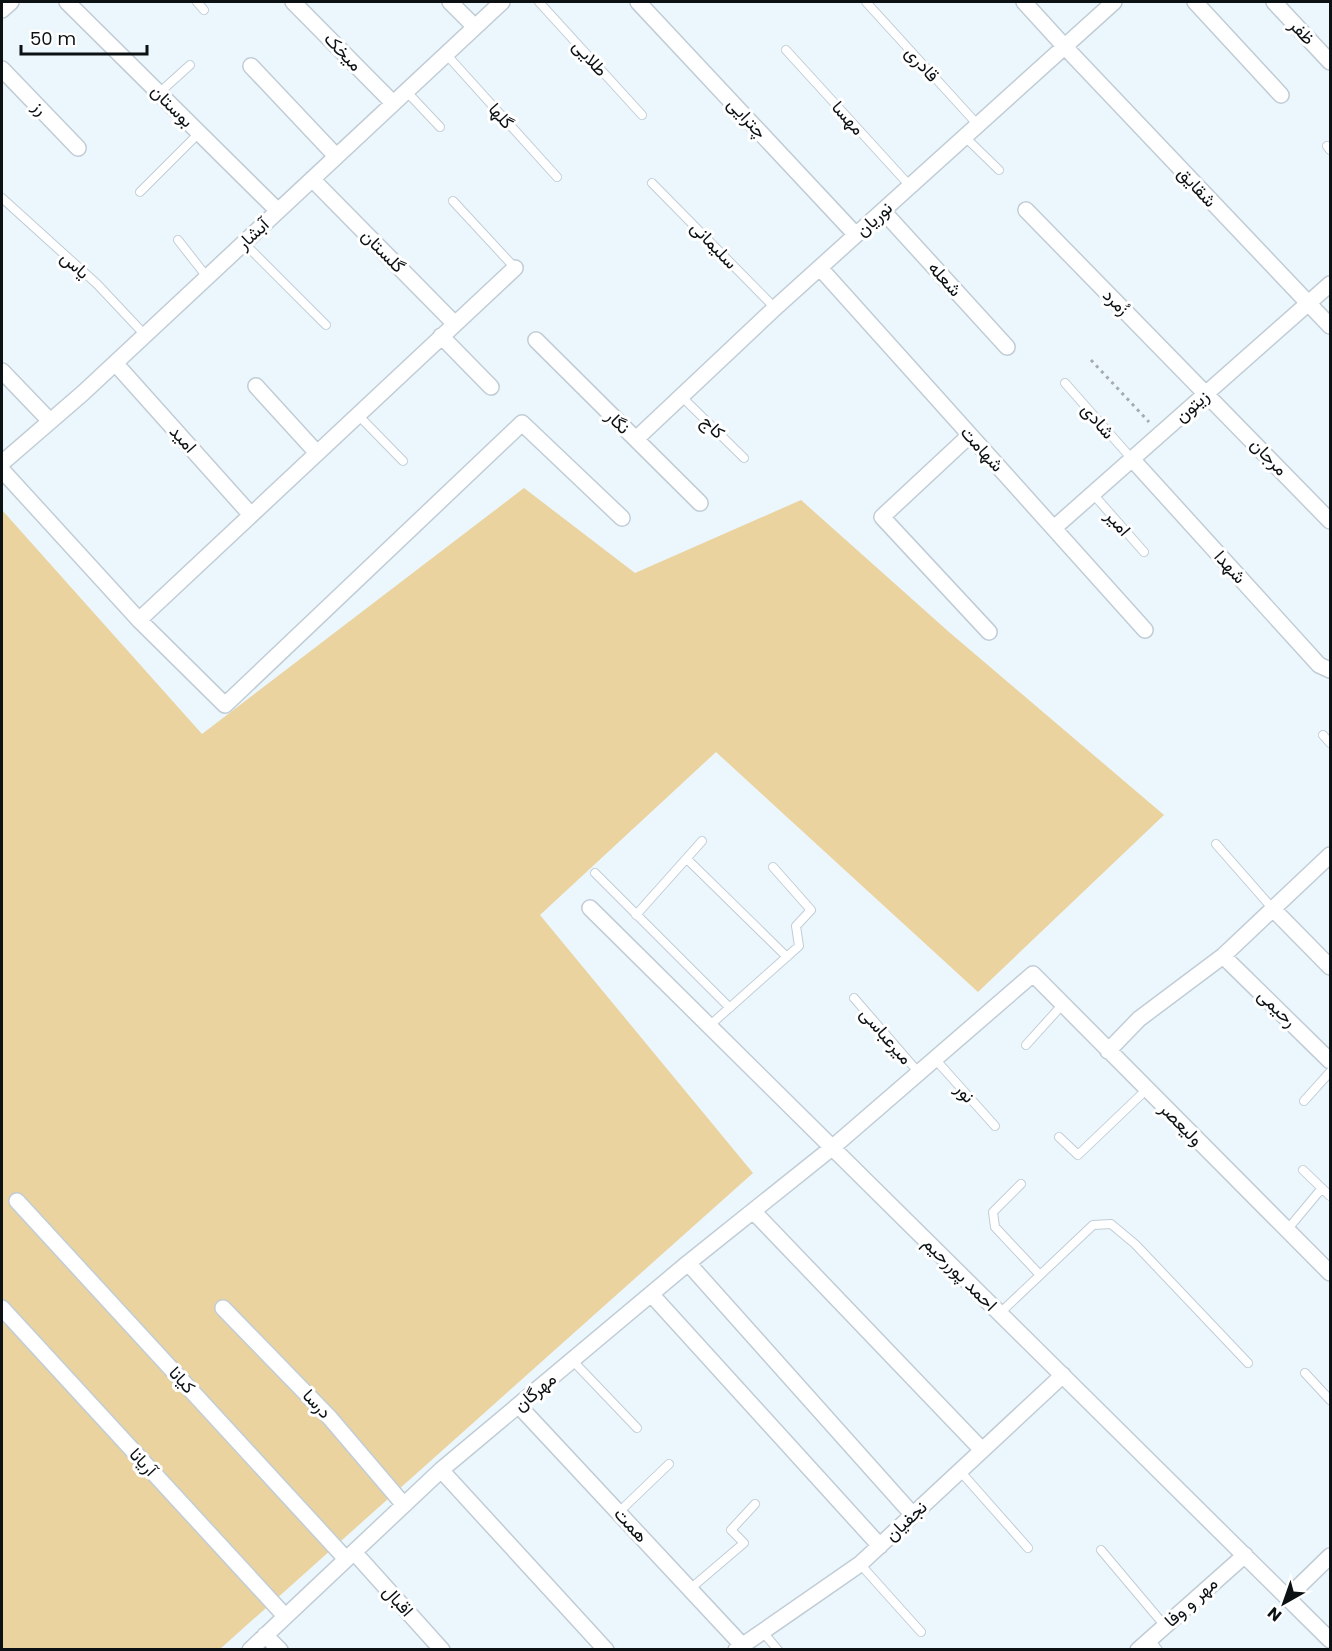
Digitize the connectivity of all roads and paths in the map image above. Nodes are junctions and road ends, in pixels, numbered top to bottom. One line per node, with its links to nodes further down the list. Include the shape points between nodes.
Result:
1 (11, 2): 14 (street)
2 (67, 2): 25 (street, بوستان)
3 (197, 2): 15 (lane)
4 (293, 2): 27 (street, میخک)
5 (450, 2): 16 (street)
6 (502, 2): 16 (street, آبشار)
7 (539, 2): 28 (lane, طلایی)
8 (638, 2): 46 (street, چترایی)
9 (866, 2): 29 (lane, قادری)
10 (1024, 2): 17 (street)
11 (1114, 2): 17 (street, نوریان)
12 (1195, 2): 26 (street)
13 (1274, 2): 20 (street, ظفر)
14 (2, 10)
15 (204, 10)
16 (475, 27): 19 (street, آبشار)
17 (1065, 47): 29 (street, نوریان); 53 (street, شقایق)
18 (786, 50): 39 (lane, مهسا)
19 (446, 54): 24 (street, آبشار); 36 (lane, گلها)
20 (1330, 62)
21 (190, 65): 25 (lane)
22 (251, 66): 34 (street)
23 (2, 69): 33 (street, رز)
24 (406, 91): 27 (street, آبشار); 30 (lane)
25 (159, 93): 31 (street, بوستان)
26 (1281, 95)
27 (393, 103): 34 (street, آبشار)
28 (642, 115)
29 (978, 126): 32 (street, نوریان)
30 (440, 128)
31 (199, 133): 40 (lane); 44 (street, بوستان)
32 (965, 137): 35 (lane); 39 (street, نوریان)
33 (78, 148)
34 (336, 156): 37 (street, آبشار)
35 (999, 170)
36 (557, 177)
37 (312, 179): 44 (street, آبشار); 55 (street, گلستان)
38 (652, 183): 54 (lane, سلیمانی)
39 (910, 187): 45 (street, نوریان)
40 (140, 192)
41 (2, 198): 58 (lane, یاس, via 97,284)
42 (453, 201): 49 (lane)
43 (1026, 210): 68 (street, زُمرد)
44 (278, 211): 48 (street, آبشار)
45 (884, 211): 46 (street, نوریان); 61 (street, شعله)
46 (856, 235): 50 (street, نوریان)
47 (178, 240): 51 (lane)
48 (244, 243): 51 (street, آبشار); 56 (lane)
49 (515, 268): 55 (street)
50 (820, 268): 54 (street, نوریان); 73 (street, شهامت)
51 (207, 277): 58 (street, آبشار)
52 (1330, 284): 53 (street, زیتون)
53 (1308, 304): 57 (street, شقایق); 68 (street, زیتون)
54 (776, 308): 69 (street, نوریان)
55 (454, 323): 59 (street)
56 (326, 325)
57 (1330, 326)
58 (145, 335): 63 (street, آبشار)
59 (441, 336): 67 (street); 70 (street)
60 (536, 340): 74 (street, نگار)
61 (1007, 347)
62 (1090, 360): 72 (path)
63 (115, 363): 71 (street, آبشار); 83 (street, امید)
64 (2, 371): 71 (street)
65 (1065, 382): 77 (lane, شادی)
66 (256, 386): 75 (street)
67 (491, 387)
68 (1207, 393): 72 (street, زیتون); 85 (street, مرجان)
69 (682, 396): 74 (street, نوریان); 76 (lane, کاج)
70 (358, 415): 75 (street); 78 (lane)
71 (50, 421): 79 (street, آبشار)
72 (1160, 434): 77 (street, زیتون)
73 (970, 435): 86 (street, شهامت); 90 (street, via 882,517)
74 (636, 440): 82 (street, نگار)
75 (317, 453): 83 (street)
76 (744, 458)
77 (1132, 459): 81 (street, زیتون); 91 (street, شهدا, via 1318,665)
78 (403, 461)
79 (2, 464)
80 (2, 470): 88 (street)
81 (1093, 494): 86 (street, زیتون); 87 (lane, امیر)
82 (700, 503)
83 (251, 515): 88 (street)
84 (622, 518): 88 (street, via 522,423 225,705)
85 (1330, 521)
86 (1054, 528): 89 (street, شهامت)
87 (1144, 552)
88 (139, 620)
89 (1145, 630)
90 (988, 632)
91 (1330, 670)
92 (1323, 735): 93 (lane)
93 (1330, 743)
94 (702, 841): 97 (lane)
95 (1216, 844): 101 (lane)
96 (1330, 855): 101 (street)
97 (687, 859): 102 (lane); 104 (lane)
98 (772, 867): 104 (lane, via 811,910 796,926 799,946)
99 (595, 873): 102 (lane)
100 (590, 908): 110 (street, احمد پوررحیم)
101 (1273, 909): 103 (street); 105 (street)
102 (636, 915): 109 (lane)
103 (1222, 956): 112 (street, via 1139,1019); 114 (street, رحیمی)
104 (787, 957): 109 (lane)
105 (1330, 967)
106 (1033, 974): 108 (street, ولیعصر); 113 (street, مهرگان)
107 (854, 998): 116 (lane, میرعباسی)
108 (1063, 1004): 111 (lane); 112 (street, ولیعصر)
109 (730, 1008): 110 (lane)
110 (710, 1026): 121 (street, احمد پوررحیم)
111 (1026, 1045)
112 (1108, 1052): 117 (street, ولیعصر)
113 (935, 1059): 116 (street, مهرگان); 119 (lane, نور)
114 (1330, 1061)
115 (1330, 1072): 118 (lane)
116 (919, 1073): 121 (street, مهرگان)
117 (1146, 1090): 120 (lane, via 1078,1155); 128 (street, ولیعصر)
118 (1304, 1101)
119 (995, 1126)
120 (1059, 1137)
121 (833, 1147): 127 (street, مهرگان); 135 (street, احمد پوررحیم)
122 (1303, 1170): 124 (lane)
123 (1021, 1184): 131 (lane, via 993,1212 996,1227)
124 (1322, 1188): 125 (lane); 128 (lane)
125 (1330, 1196)
126 (17, 1201): 155 (street, کیانا)
127 (753, 1210): 129 (street, مهرگان); 143 (street)
128 (1287, 1230): 130 (street, ولیعصر)
129 (688, 1263): 132 (street, مهرگان); 150 (street)
130 (1330, 1273)
131 (1040, 1275): 135 (lane); 137 (lane, via 1093,1225 1111,1224 1135,1244)
132 (651, 1294): 136 (street, مهرگان); 151 (street)
133 (2, 1308): 160 (street, آریانا)
134 (223, 1308): 148 (street, درسا, via 330,1418)
135 (1000, 1312): 139 (street, احمد پوررحیم)
136 (572, 1360): 141 (street, مهرگان); 142 (lane)
137 (1248, 1363)
138 (1305, 1373): 140 (lane)
139 (1063, 1375): 143 (street, نجفیان); 154 (street, احمد پوررحیم)
140 (1330, 1401)
141 (519, 1406): 145 (street, مهرگان); 149 (street, همت)
142 (637, 1428)
143 (982, 1450): 146 (street, نجفیان)
144 (669, 1464): 149 (lane)
145 (441, 1470): 148 (street, مهرگان); 171 (street)
146 (960, 1471): 150 (street, نجفیان); 152 (lane)
147 (755, 1504): 158 (lane, via 731,1530 744,1543)
148 (404, 1505): 155 (street, مهرگان)
149 (619, 1512): 158 (street, همت)
150 (913, 1515): 151 (street, نجفیان)
151 (880, 1546): 157 (street, نجفیان)
152 (1028, 1548)
153 (1101, 1550): 161 (lane)
154 (1245, 1555): 159 (street, احمد پوررحیم); 161 (street, مهر و وفا)
155 (350, 1556): 160 (street, مهرگان); 170 (street, اقبال)
156 (1330, 1556): 159 (street)
157 (860, 1564): 162 (street, نجفیان); 163 (lane)
158 (690, 1589): 167 (street, همت)
159 (1288, 1597): 165 (street, احمد پوررحیم)
160 (285, 1616): 164 (street, مهرگان)
161 (1165, 1626): 166 (street, مهر و وفا)
162 (762, 1631): 167 (street, نجفیان); 172 (lane)
163 (921, 1632)
164 (265, 1635): 168 (street, مهرگان); 169 (street)
165 (1330, 1640)
166 (1154, 1644): 173 (street, مهر و وفا)
167 (739, 1647)
168 (249, 1650)
169 (280, 1650)
170 (442, 1650)
171 (606, 1650)
172 (778, 1650)
173 (1138, 1650)

